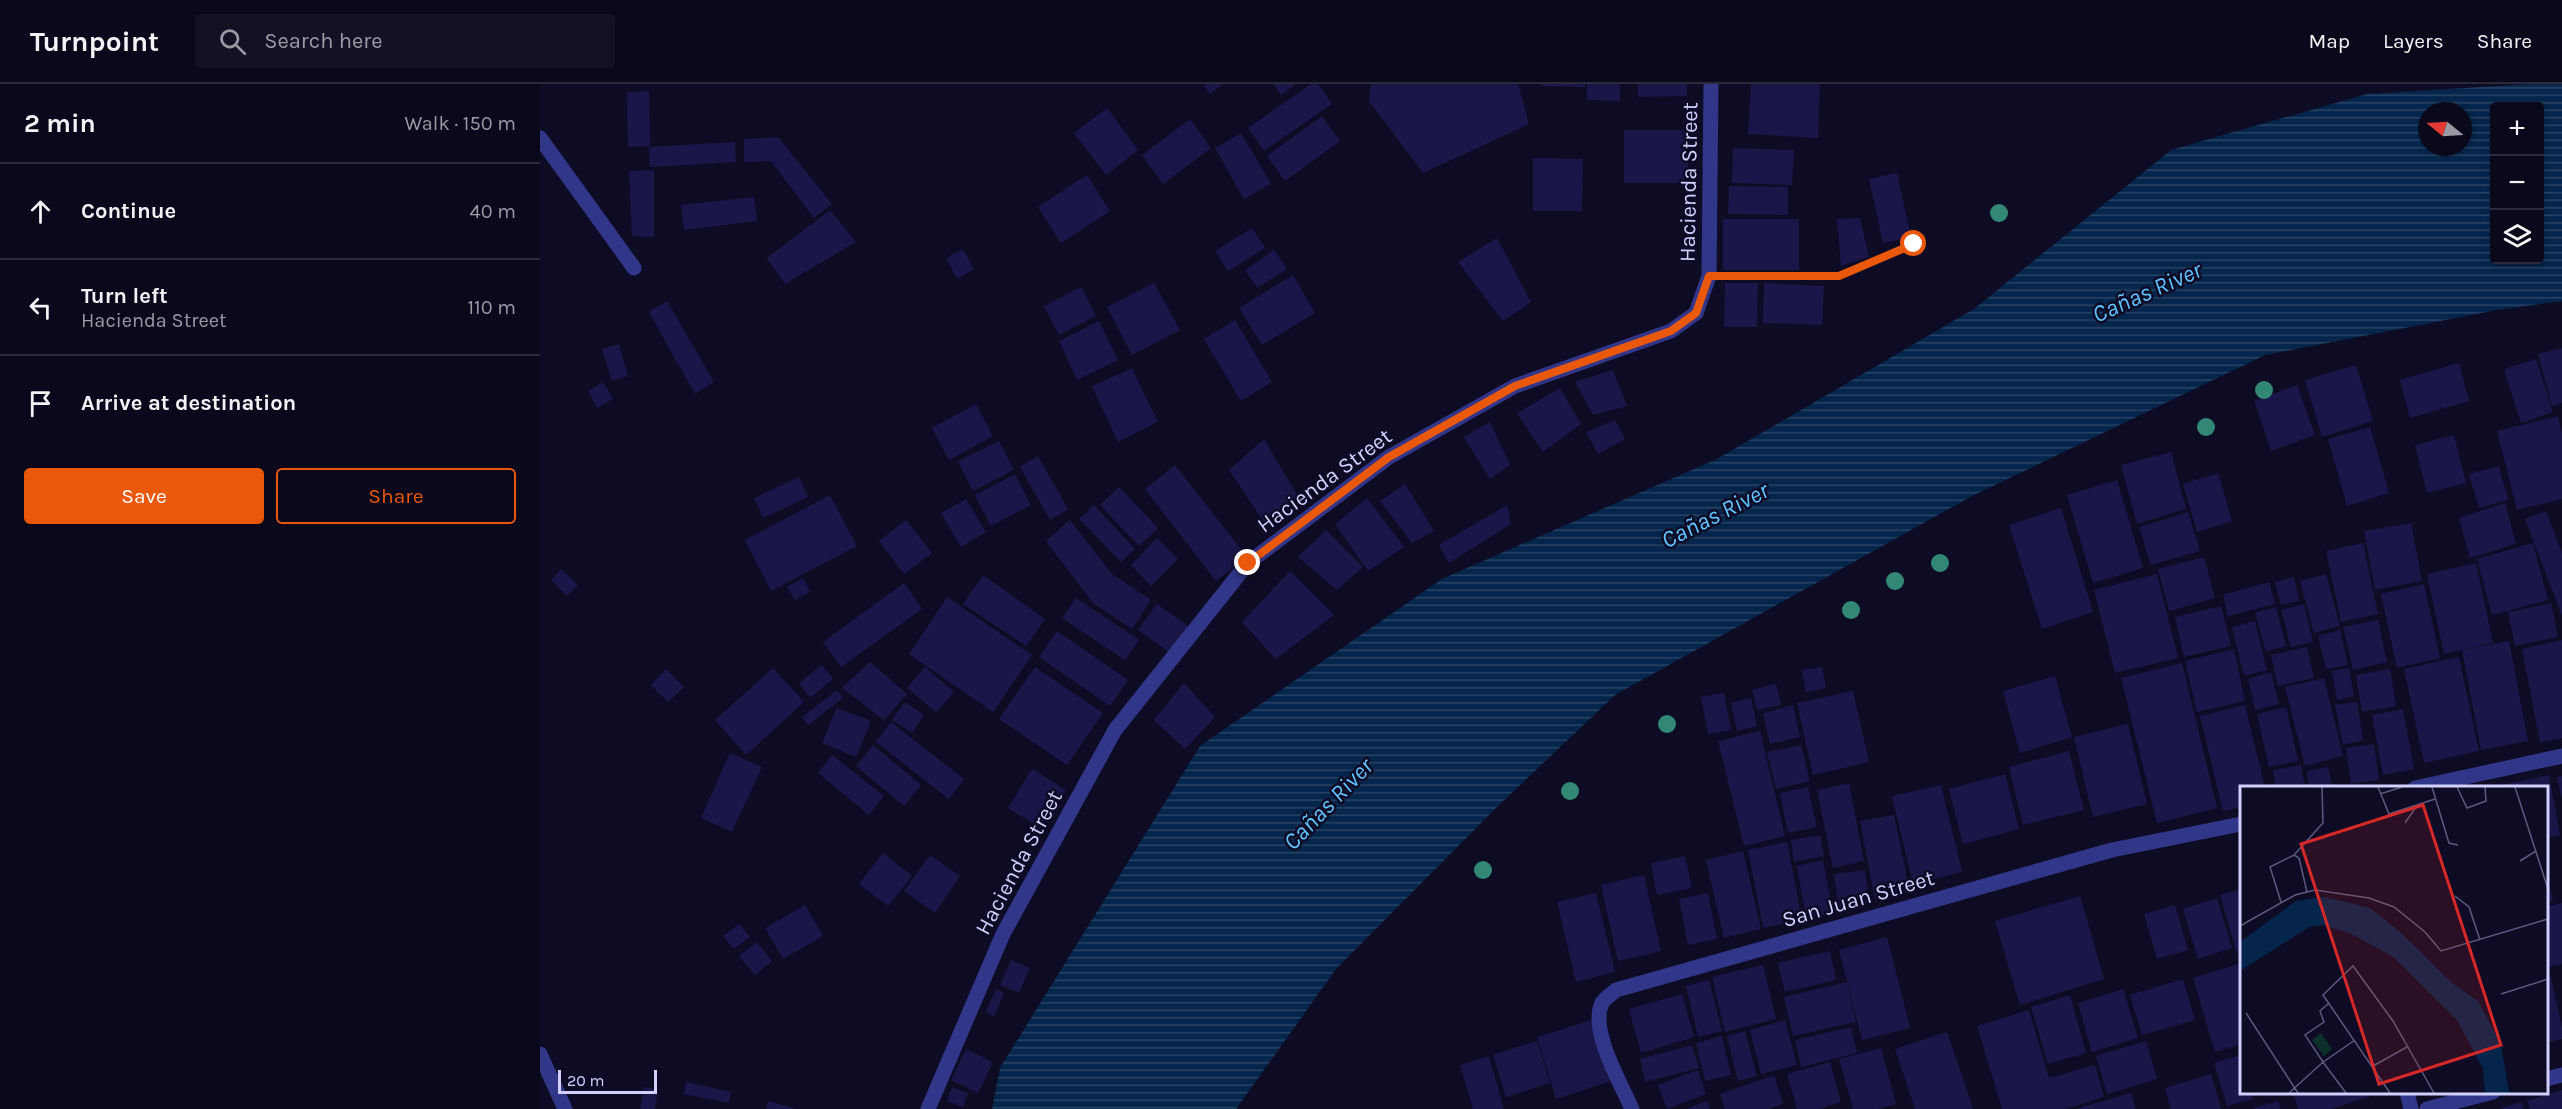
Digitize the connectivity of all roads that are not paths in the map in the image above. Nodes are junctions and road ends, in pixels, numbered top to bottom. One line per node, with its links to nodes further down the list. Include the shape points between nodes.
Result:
1 (1711, 84): 14 (street, Hacienda Street, via 1709,276 1696,313 1671,331 1515,386 1389,457 1248,563 1115,730 1003,934)
2 (540, 137): 3 (street); 4 (street)
3 (540, 145)
4 (634, 268)
5 (2562, 756): 6 (street)
6 (2424, 786)
7 (2240, 824): 15 (street, San Juan Street, via 2112,850 1616,990 1603,1001 1598,1017 1600,1034)
8 (540, 1054): 13 (street)
9 (2562, 1075): 10 (street)
10 (2547, 1079)
11 (2407, 1094): 16 (street)
12 (2485, 1094): 17 (street)
13 (565, 1109)
14 (928, 1109)
15 (1632, 1109)
16 (2411, 1109)
17 (2427, 1109)

